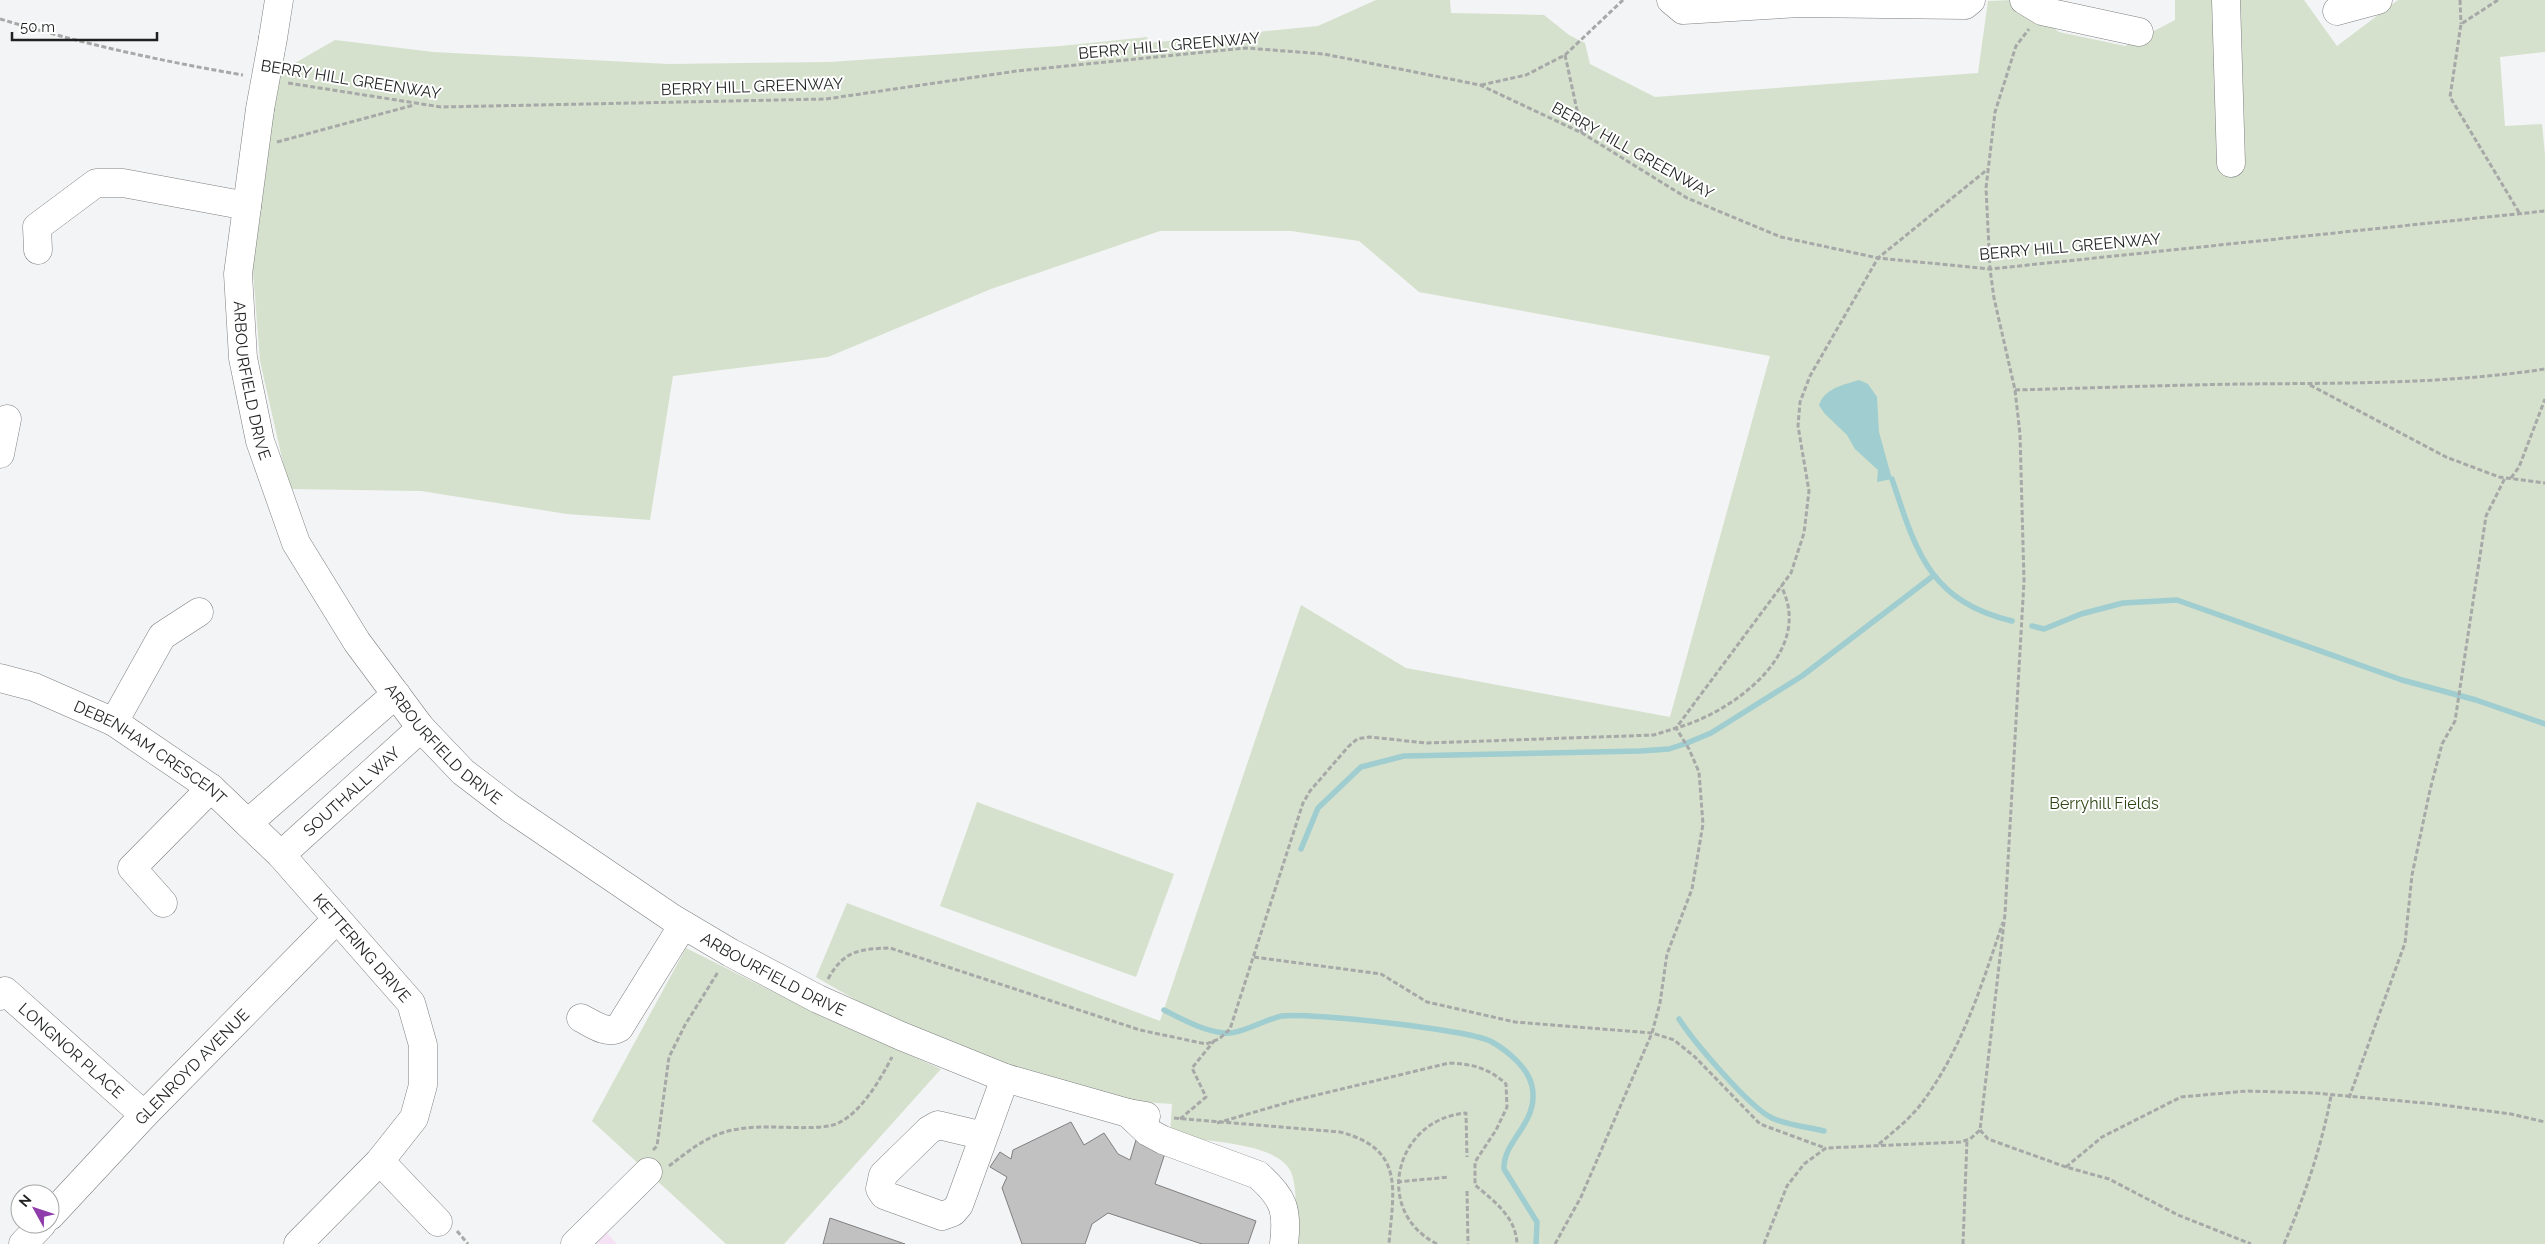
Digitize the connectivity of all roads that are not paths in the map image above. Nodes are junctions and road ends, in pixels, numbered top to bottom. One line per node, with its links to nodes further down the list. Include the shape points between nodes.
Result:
1 (279, 0): 11 (street, ARBOURFIELD DRIVE, bridge, via 260,109)
2 (1671, 0): 6 (street, via 1682,10)
3 (1971, 0): 6 (street, via 1966,5)
4 (2226, 0): 10 (street)
5 (2378, 0): 8 (street)
6 (1800, 1)
7 (2033, 6): 9 (street)
8 (2337, 12)
9 (2138, 32)
10 (2231, 163)
11 (248, 206): 12 (street, via 123,183 96,183 37,227); 17 (street, ARBOURFIELD DRIVE, via 238,274 243,358 260,442 296,544 357,642)
12 (38, 250)
13 (6, 419): 14 (street)
14 (0, 454)
15 (199, 612): 18 (street, via 162,636)
16 (0, 678): 18 (street, DEBENHAM CRESCENT, via 34,687)
17 (396, 694): 19 (street, ARBOURFIELD DRIVE); 21 (street)
18 (114, 722): 20 (street, DEBENHAM CRESCENT)
19 (421, 728): 22 (street, SOUTHALL WAY); 25 (street, ARBOURFIELD DRIVE, via 463,772 510,808)
20 (212, 788): 21 (street, DEBENHAM CRESCENT); 23 (street, via 132,868)
21 (248, 822): 22 (street, DEBENHAM CRESCENT)
22 (281, 855): 24 (street, KETTERING DRIVE)
23 (163, 903)
24 (337, 919): 29 (street, GLENROYD AVENUE); 31 (street, KETTERING DRIVE, via 411,1003 423,1045 423,1084 414,1118)
25 (683, 925): 27 (street, via 619,1028 606,1030); 28 (street, ARBOURFIELD DRIVE, via 818,998)
26 (2, 992): 29 (street, LONGNOR PLACE)
27 (581, 1018)
28 (1005, 1078): 30 (street); 39 (street, ARBOURFIELD DRIVE, via 1137,1114 1148,1132 1258,1175 1272,1187 1282,1203 1287,1219)
29 (144, 1115): 33 (street, GLENROYD AVENUE)
30 (984, 1136)
31 (380, 1161): 34 (street); 37 (street, KETTERING DRIVE)
32 (648, 1172): 38 (street)
33 (60, 1205)
34 (438, 1222)
35 (32, 1234): 36 (street)
36 (23, 1244)
37 (298, 1244)
38 (575, 1244)
39 (1284, 1244)

